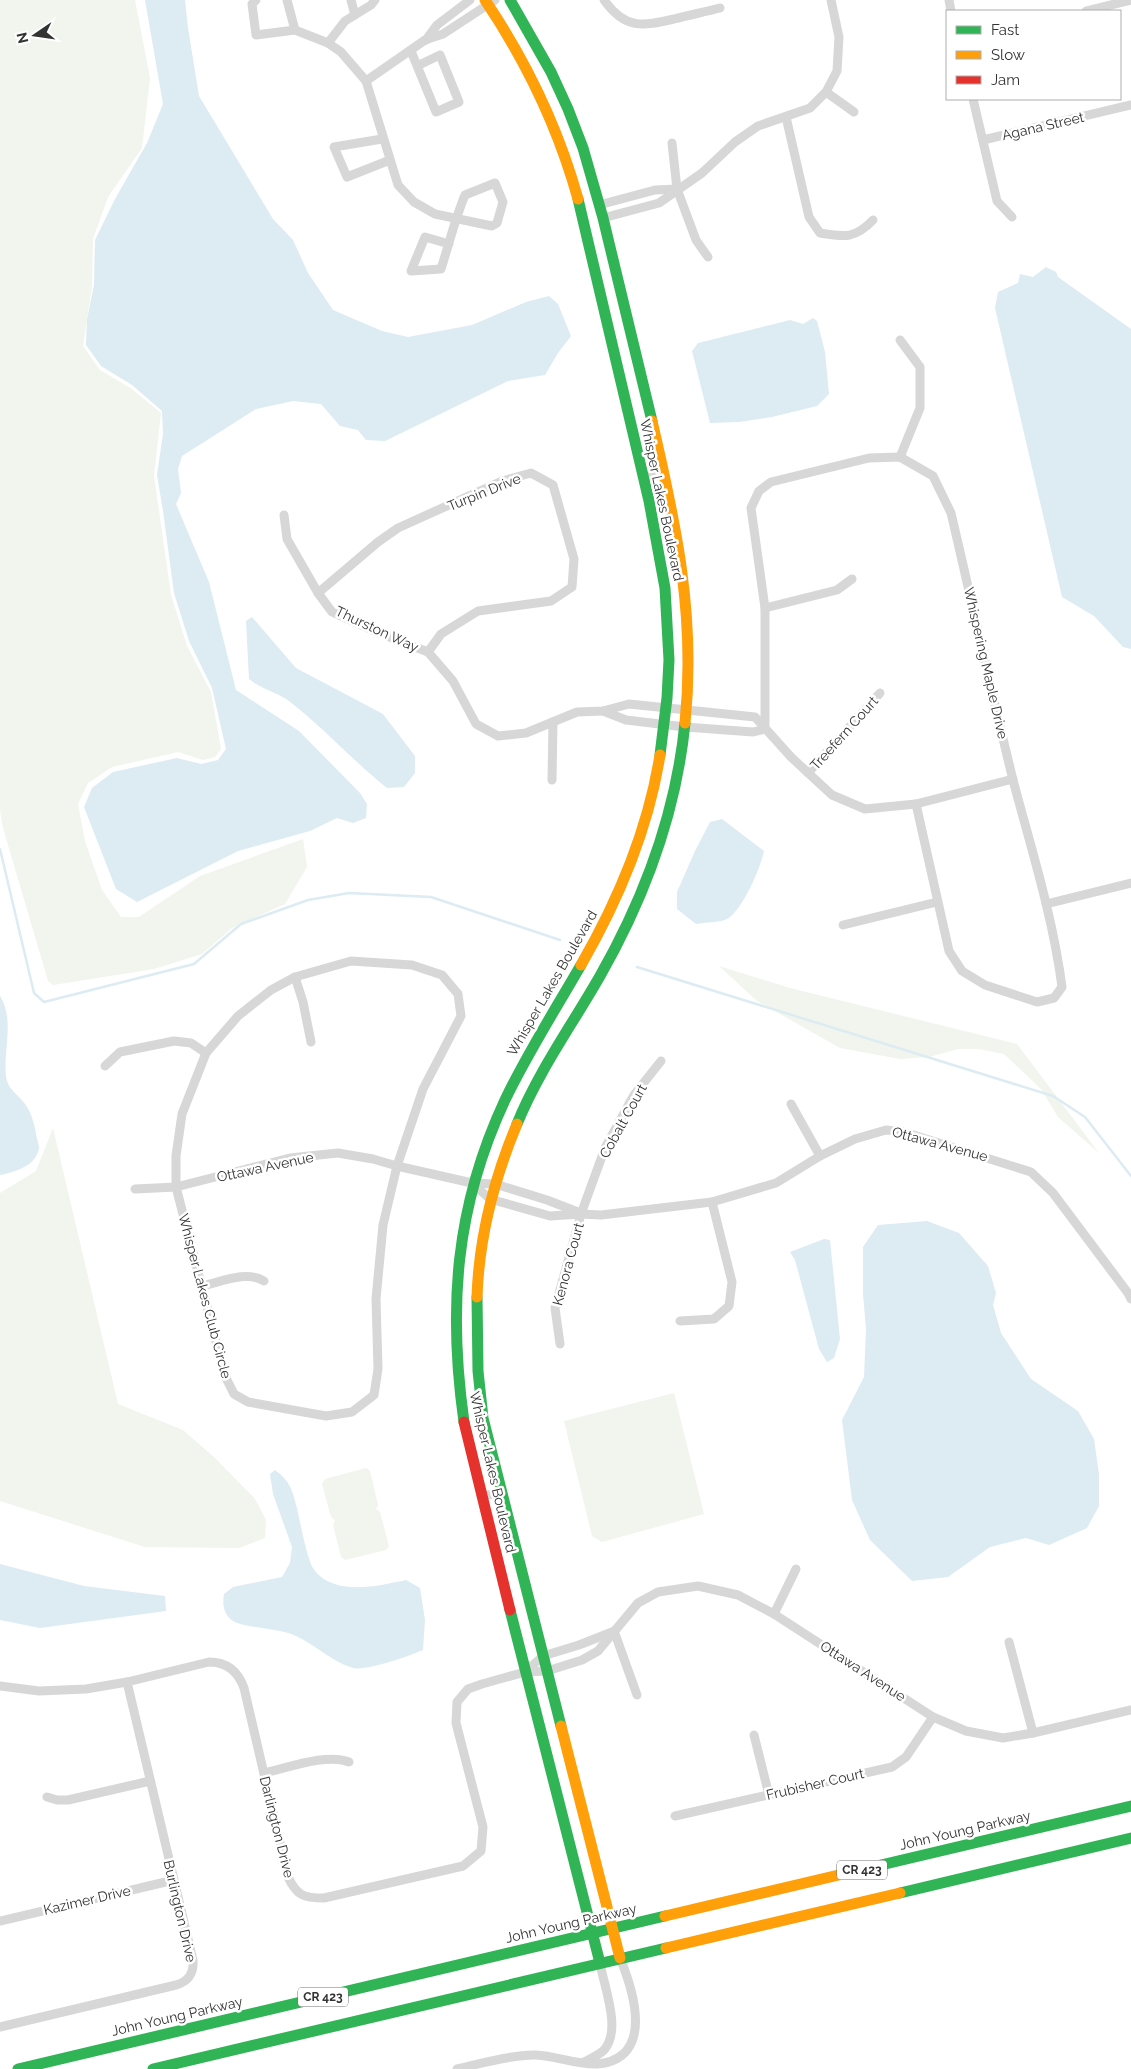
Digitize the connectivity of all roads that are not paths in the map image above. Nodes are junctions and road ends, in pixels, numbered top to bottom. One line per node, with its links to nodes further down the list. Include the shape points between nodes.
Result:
1 (256, 0): 14 (street, via 252,4 256,35)
2 (287, 0): 14 (street)
3 (351, 0): 13 (street)
4 (375, 0): 13 (street)
5 (470, 0): 15 (street, via 437,25)
6 (510, 0): 30 (main road, Whisper Lakes Boulevard, via 537,44 566,103)
7 (604, 0): 11 (street, via 611,10 628,22 646,25)
8 (831, 0): 20 (street, via 839,37 837,72)
9 (1131, 0): 12 (street)
10 (489, 2): 15 (street, via 443,34); 40 (main road, Whisper Lakes Boulevard, via 522,59 550,119 569,171)
11 (720, 8)
12 (1090, 10)
13 (355, 15): 16 (street)
14 (295, 30): 16 (street)
15 (425, 40): 17 (street)
16 (328, 43): 19 (street, via 341,52)
17 (411, 51): 18 (street); 19 (street)
18 (417, 66): 18 (street, via 436,112 459,102 440,55)
19 (366, 81): 25 (street)
20 (826, 92): 23 (street); 24 (street, via 810,108)
21 (973, 100): 26 (street)
22 (1131, 105): 26 (street, Agana Street)
23 (854, 112)
24 (786, 117): 29 (street, via 758,126); 34 (street, via 809,217 820,233 845,237 864,229)
25 (382, 139): 28 (street); 28 (street, via 334,147 347,177)
26 (984, 140): 31 (street, via 997,201)
27 (672, 143): 29 (street)
28 (390, 160): 33 (street, via 398,185 414,202 435,214)
29 (678, 189): 30 (street, via 655,190); 32 (street, via 659,203); 36 (street, via 696,240)
30 (599, 205): 32 (main road, Whisper Lakes Boulevard)
31 (1012, 217)
32 (603, 218): 39 (main road, Whisper Lakes Boulevard)
33 (455, 219): 33 (street, via 465,195 495,183 503,202 498,223 492,226); 35 (street)
34 (873, 220)
35 (450, 244): 35 (street, via 441,269 411,271 425,237)
36 (708, 257)
37 (900, 340): 38 (street, via 920,367 920,408)
38 (900, 457): 44 (street, via 860,460 770,482 759,491 751,508); 55 (street, Whispering Maple Drive, via 934,476 951,513)
39 (664, 473): 40 (street); 48 (main road, Whisper Lakes Boulevard, via 686,592 689,646)
40 (643, 477): 47 (main road, Whisper Lakes Boulevard, via 661,556 666,603)
41 (284, 515): 43 (street, Thurston Way, via 287,539)
42 (852, 579): 44 (street, via 837,590)
43 (318, 593): 45 (street, Thurston Way, via 332,612); 45 (street, Turpin Drive, via 398,528 502,481 531,473 553,485 574,559 572,588 550,601 478,612 441,634)
44 (765, 608): 53 (street)
45 (428, 652): 50 (street, Thurston Way, via 453,681 476,724 498,736 526,733)
46 (880, 693): 54 (street, Treefern Court)
47 (666, 707): 48 (street, Thurston Way); 49 (street, Thurston Way, via 628,704); 51 (main road, Whisper Lakes Boulevard)
48 (687, 710): 52 (main road, Whisper Lakes Boulevard); 53 (street, Thurston Way, via 755,717)
49 (603, 711): 50 (street, Thurston Way, via 577,712); 51 (street, Thurston Way, via 626,720)
50 (553, 722): 56 (street)
51 (664, 724): 52 (street, Thurston Way); 70 (main road, Whisper Lakes Boulevard, via 655,784 640,839 618,894 594,946 504,1099)
52 (685, 727): 53 (street, Thurston Way, via 753,732); 71 (main road, Whisper Lakes Boulevard, via 664,833 647,881 624,934 522,1111)
53 (765, 729): 54 (street, Thurston Way)
54 (808, 773): 57 (street, Thurston Way, via 832,795 865,809)
55 (1013, 779): 57 (street, Thurston Way); 60 (street, Whispering Maple Drive)
56 (552, 780)
57 (916, 804): 59 (street, Whispering Maple Drive)
58 (1131, 883): 60 (street)
59 (937, 902): 60 (street, Whispering Maple Drive, via 949,951 962,971 985,985 1037,1002 1054,998 1062,987); 61 (street)
60 (1046, 904)
61 (843, 925)
62 (295, 977): 63 (street); 64 (street, Whisper Lakes Club Circle, via 271,990 238,1016); 69 (street, Whisper Lakes Club Circle, via 351,961 412,965 442,975 458,994 461,1016 423,1089)
63 (311, 1042)
64 (206, 1053): 66 (street, via 191,1043 174,1041 120,1052); 72 (street, Whisper Lakes Club Circle, via 182,1114 176,1156)
65 (661, 1061): 76 (street, Cobalt Court, via 634,1095 605,1148)
66 (105, 1066)
67 (791, 1104): 68 (street)
68 (820, 1156): 75 (street, Ottawa Avenue, via 776,1183); 79 (street, Ottawa Avenue, via 855,1139 886,1130 904,1132 1031,1172 1053,1194)
69 (397, 1166): 70 (street, Ottawa Avenue); 72 (street, Ottawa Avenue, via 338,1153 290,1158); 78 (street, Whisper Lakes Club Circle, via 383,1225 376,1300 378,1369 374,1396 352,1412 326,1416 248,1402 234,1394 225,1376)
70 (472, 1183): 71 (street, Ottawa Avenue); 74 (street, Ottawa Avenue); 83 (main road, Whisper Lakes Boulevard, via 460,1243 455,1306 456,1360 466,1435)
71 (495, 1184): 74 (main road, Whisper Lakes Boulevard); 76 (street, Ottawa Avenue)
72 (176, 1187): 73 (street, Ottawa Avenue); 78 (street, Whisper Lakes Club Circle)
73 (135, 1190)
74 (490, 1199): 76 (street, Ottawa Avenue, via 550,1216); 82 (main road, Whisper Lakes Boulevard, via 477,1278 475,1345 483,1418)
75 (712, 1202): 76 (street, Ottawa Avenue, via 601,1215); 80 (street, via 732,1282 730,1306 714,1319)
76 (581, 1214): 81 (street, Kenora Court, via 555,1308)
77 (264, 1281): 78 (street, via 244,1276)
78 (202, 1286)
79 (1131, 1299)
80 (680, 1321)
81 (560, 1344)
82 (501, 1493): 83 (street); 88 (main road, Whisper Lakes Boulevard)
83 (481, 1496): 90 (main road, Whisper Lakes Boulevard)
84 (796, 1569): 85 (street)
85 (774, 1614): 86 (street, Ottawa Avenue, via 738,1595 698,1586 658,1592 638,1604); 95 (street, Ottawa Avenue)
86 (614, 1631): 88 (street, Ottawa Avenue); 89 (street, Ottawa Avenue, via 598,1651 582,1660); 93 (street)
87 (1009, 1642): 96 (street)
88 (543, 1656): 89 (main road, Whisper Lakes Boulevard); 90 (street, Ottawa Avenue)
89 (547, 1670): 90 (street, Ottawa Avenue); 108 (main road, Whisper Lakes Boulevard)
90 (525, 1672): 99 (street, Darlington Drive, via 468,1689 457,1702 456,1723 483,1827 480,1851 462,1866 324,1898 308,1898 294,1889 288,1877); 109 (main road, Whisper Lakes Boulevard)
91 (127, 1682): 92 (street, Darlington Drive, via 39,1691); 99 (street, Darlington Drive, via 209,1662 229,1667 244,1688); 100 (street, Burlington Drive)
92 (0, 1686)
93 (637, 1695)
94 (1131, 1710): 96 (street, Ottawa Avenue)
95 (933, 1717): 96 (street, Ottawa Avenue, via 966,1731 1002,1738); 101 (street, Frubisher Court, via 906,1757 892,1767)
96 (1033, 1733)
97 (754, 1735): 101 (street)
98 (348, 1762): 99 (street, via 322,1760)
99 (264, 1774)
100 (150, 1780): 102 (street, via 68,1800); 106 (street, Burlington Drive)
101 (769, 1794): 104 (street, Frubisher Court)
102 (47, 1797)
103 (1131, 1806): 108 (main road, John Young Parkway / CR 423)
104 (675, 1816)
105 (1131, 1838): 110 (main road, CR 423)
106 (174, 1880): 107 (street, Kazimer Drive); 112 (street, Burlington Drive, via 193,1960 188,1979 176,1985)
107 (0, 1921)
108 (612, 1928): 109 (main road, John Young Parkway / CR 423); 110 (main road, Whisper Lakes Boulevard)
109 (593, 1933): 111 (main road, Whisper Lakes Boulevard); 114 (main road, John Young Parkway / CR 423)
110 (620, 1958): 111 (main road, CR 423); 113 (street, via 636,2018 635,2038 623,2055 612,2061)
111 (600, 1963): 113 (street, via 612,2019 612,2035 604,2050); 115 (main road, CR 423)
112 (0, 2027)
113 (584, 2062): 116 (street, via 535,2055)
114 (18, 2069)
115 (153, 2069)
116 (457, 2069)

